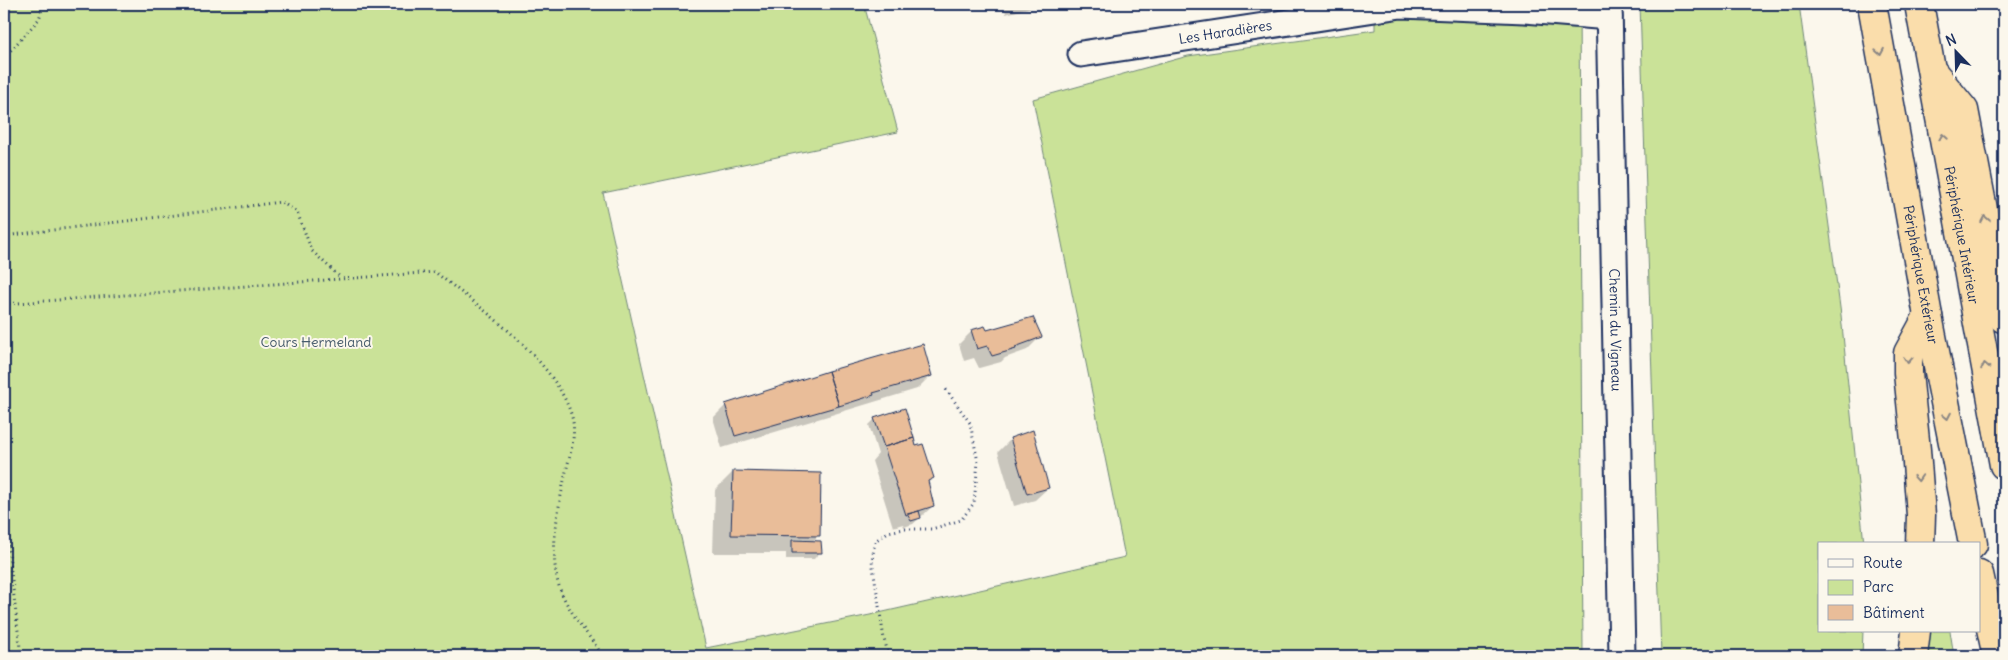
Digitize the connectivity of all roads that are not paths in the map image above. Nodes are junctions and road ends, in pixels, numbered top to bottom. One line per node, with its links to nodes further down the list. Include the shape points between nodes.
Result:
1 (1872, 4): 6 (highway, Périphérique Extérieur, one-way to 6)
2 (1919, 4): 5 (highway, Périphérique Intérieur)
3 (1609, 10): 4 (street, Les Haradières, via 1400,5); 13 (street, Chemin du Vigneau)
4 (1081, 54)
5 (1931, 70): 7 (highway, one-way to 5, via 1964,110); 8 (highway, Périphérique Intérieur, one-way to 5)
6 (1928, 316): 9 (highway, one-way to 9, via 1908,353); 10 (highway, Périphérique Extérieur, one-way to 10)
7 (2004, 319)
8 (2004, 465)
9 (1920, 542)
10 (1973, 542)
11 (1980, 579): 15 (highway)
12 (1916, 632): 14 (highway)
13 (1622, 656)
14 (1913, 656)
15 (1997, 656)

